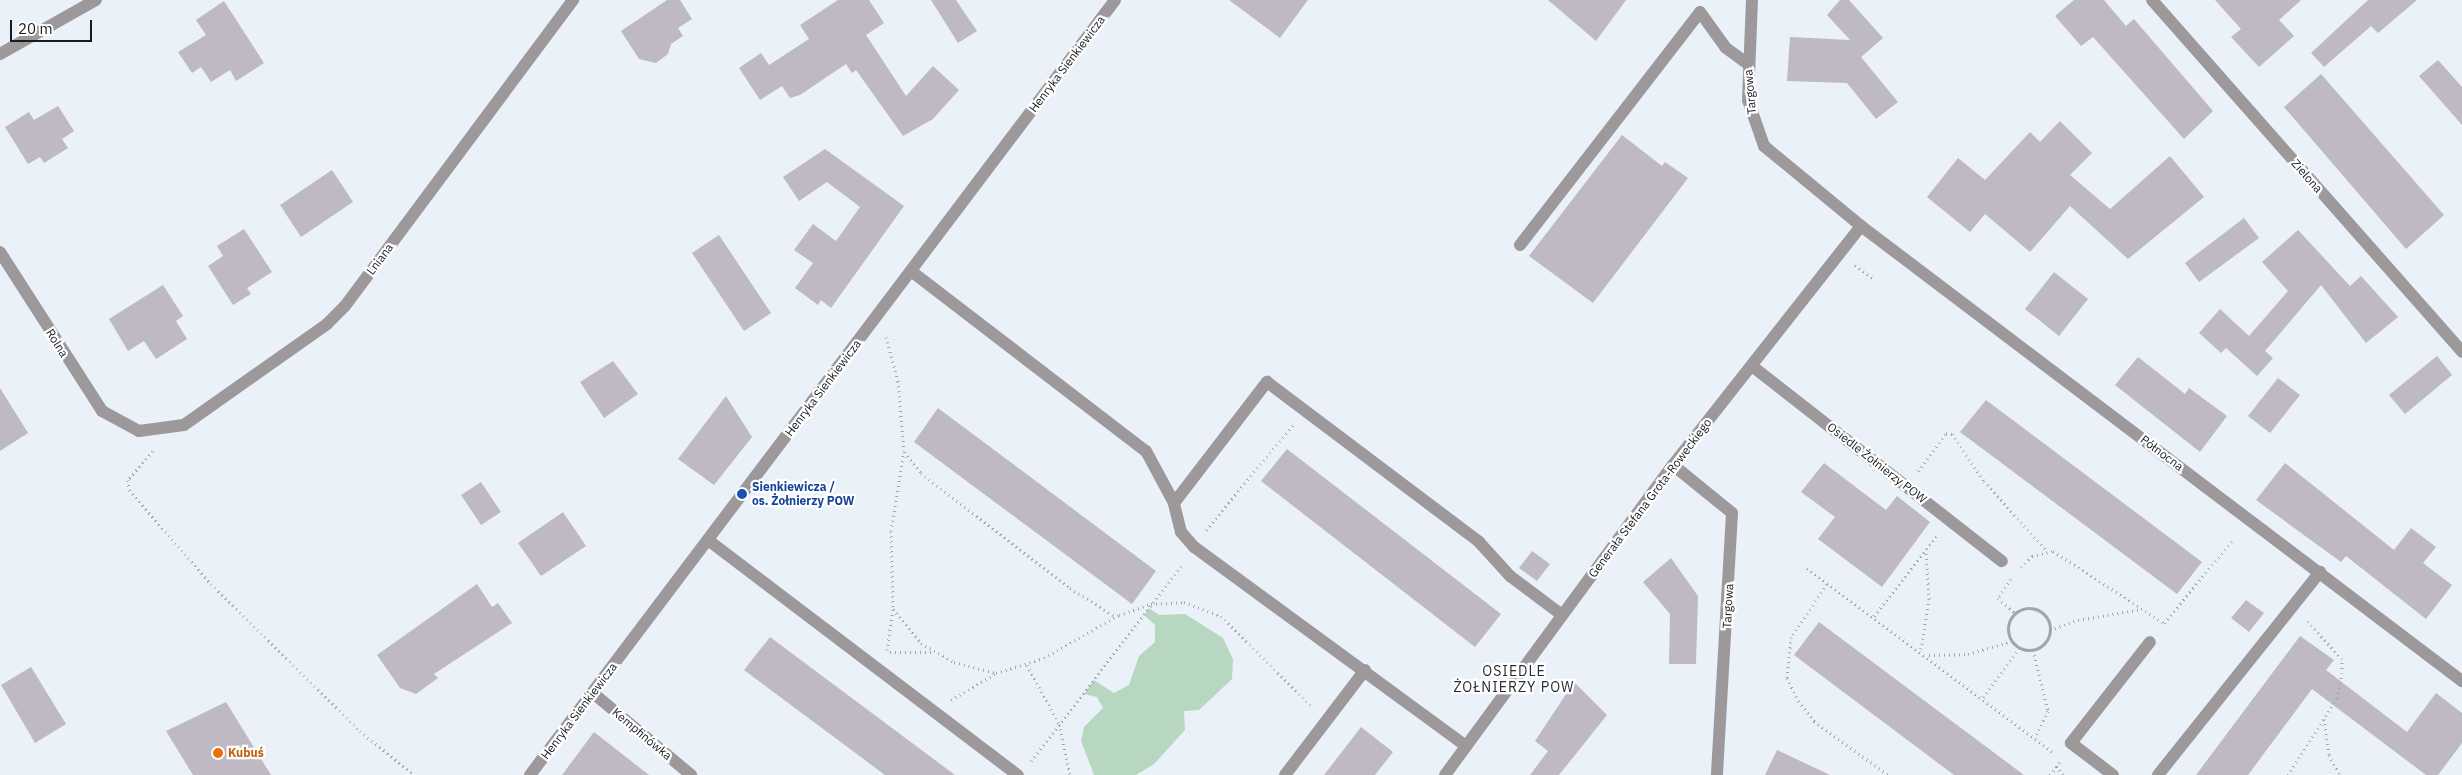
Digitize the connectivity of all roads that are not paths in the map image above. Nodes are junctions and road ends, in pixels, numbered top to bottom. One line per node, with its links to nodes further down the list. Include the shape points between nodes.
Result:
1 (96, 0): 6 (street)
2 (573, 0): 14 (street, Lniana, via 345,306 327,324 206,411 154,432)
3 (1115, 0): 11 (street, Henryka Sienkiewicza)
4 (1752, 0): 7 (street, Targowa)
5 (2152, 0): 12 (street, Zielona)
6 (0, 54)
7 (1748, 64): 8 (street, Targowa, via 1748,100 1764,146); 9 (street, via 1726,48 1700,12)
8 (1861, 226): 13 (street, Generała Stefana Grota-Roweckiego); 19 (street, Północna)
9 (1520, 245)
10 (0, 252): 14 (street, Rolna, via 84,387 102,411)
11 (911, 271): 16 (street, via 1146,451); 17 (street, Henryka Sienkiewicza)
12 (2462, 352)
13 (1752, 366): 15 (street, Generała Stefana Grota-Roweckiego); 18 (street, Osiedle Żołnierzy POW)
14 (123, 426)
15 (1673, 465): 20 (street, Generała Stefana Grota-Roweckiego); 31 (street, Targowa, via 1732,513)
16 (1174, 502): 20 (street, via 1267,382 1479,542 1510,576); 22 (street, via 1181,532 1194,547)
17 (708, 540): 24 (street, Henryka Sienkiewicza); 26 (street, via 934,710)
18 (2002, 561)
19 (2320, 572): 23 (street, Północna); 33 (street)
20 (1562, 615): 25 (street, Generała Stefana Grota-Roweckiego)
21 (2150, 642): 32 (street, via 2070,743)
22 (1365, 670): 25 (street); 29 (street)
23 (2462, 681)
24 (593, 693): 27 (street, Henryka Sienkiewicza); 28 (street, Kempfinówka)
25 (1466, 746): 30 (street, Generała Stefana Grota-Roweckiego)
26 (1022, 771)
27 (530, 775)
28 (691, 775)
29 (1285, 775)
30 (1445, 775)
31 (1717, 775)
32 (2114, 775)
33 (2158, 775)

